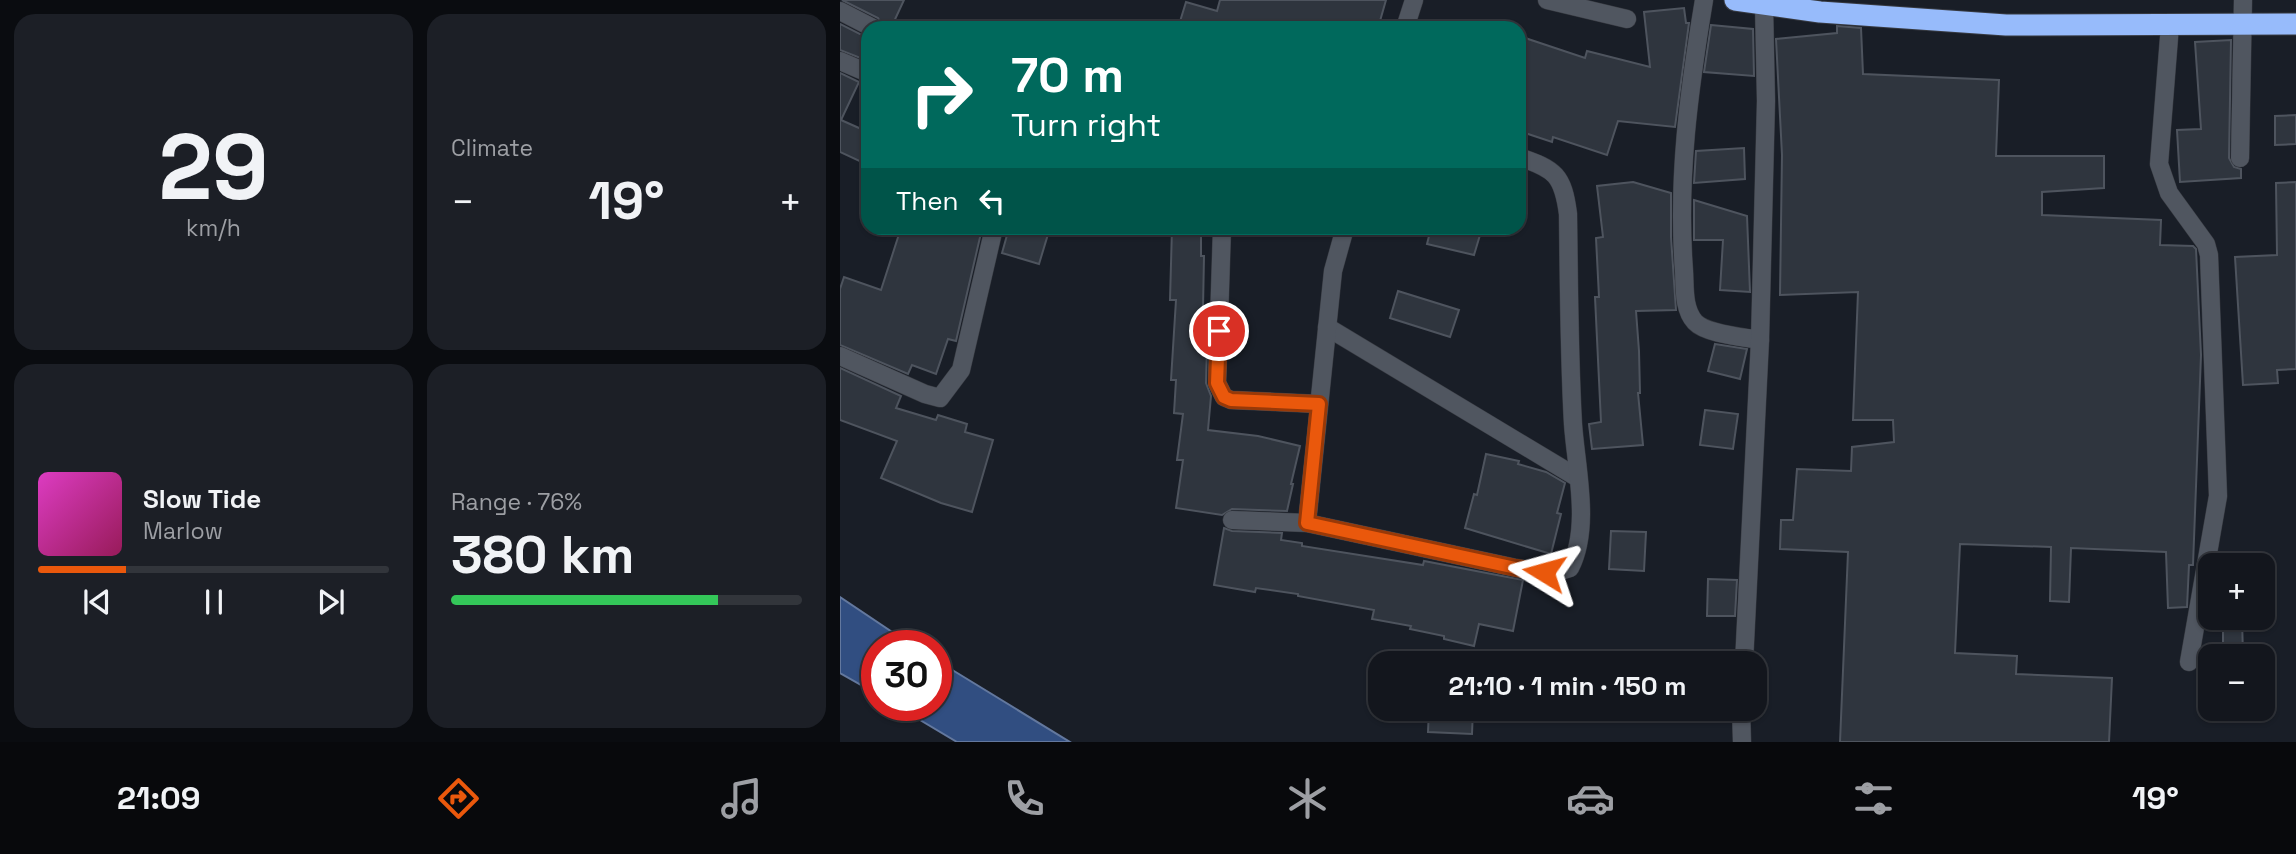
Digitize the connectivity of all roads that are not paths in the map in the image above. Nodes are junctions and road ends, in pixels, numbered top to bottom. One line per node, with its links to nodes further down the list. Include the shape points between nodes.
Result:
1 (1414, 0): 11 (street)
2 (1547, 0): 10 (street)
3 (1735, 0): 6 (highway)
4 (2243, 0): 15 (street)
5 (1798, 4): 6 (highway); 7 (highway)
6 (1764, 5): 24 (street)
7 (1820, 6): 14 (highway, via 2006,25)
8 (1703, 7): 24 (street, via 1682,177 1686,306 1701,328)
9 (840, 11): 12 (street)
10 (1627, 19)
11 (1407, 21)
12 (861, 22)
13 (2296, 24): 15 (highway)
14 (2170, 25): 15 (highway); 31 (street, via 2159,164 2169,193 2209,255 2218,496)
15 (2243, 25): 18 (street)
16 (840, 61): 17 (street)
17 (861, 71)
18 (2240, 158)
19 (1526, 160): 27 (street, via 1552,170 1565,194)
20 (992, 235): 25 (street, via 961,370 940,398)
21 (1222, 235): 26 (street, via 1217,383 1224,397)
22 (1343, 235): 23 (street, via 1333,271)
23 (1327, 327): 26 (street); 27 (street)
24 (1760, 340): 30 (street)
25 (840, 356)
26 (1319, 404): 29 (street)
27 (1578, 478): 29 (street, via 1581,531 1570,568 1561,571 1516,568)
28 (1232, 520): 29 (street)
29 (1307, 523)
30 (1745, 651)
31 (2189, 663)
32 (1741, 721): 33 (street)
33 (1742, 742)

